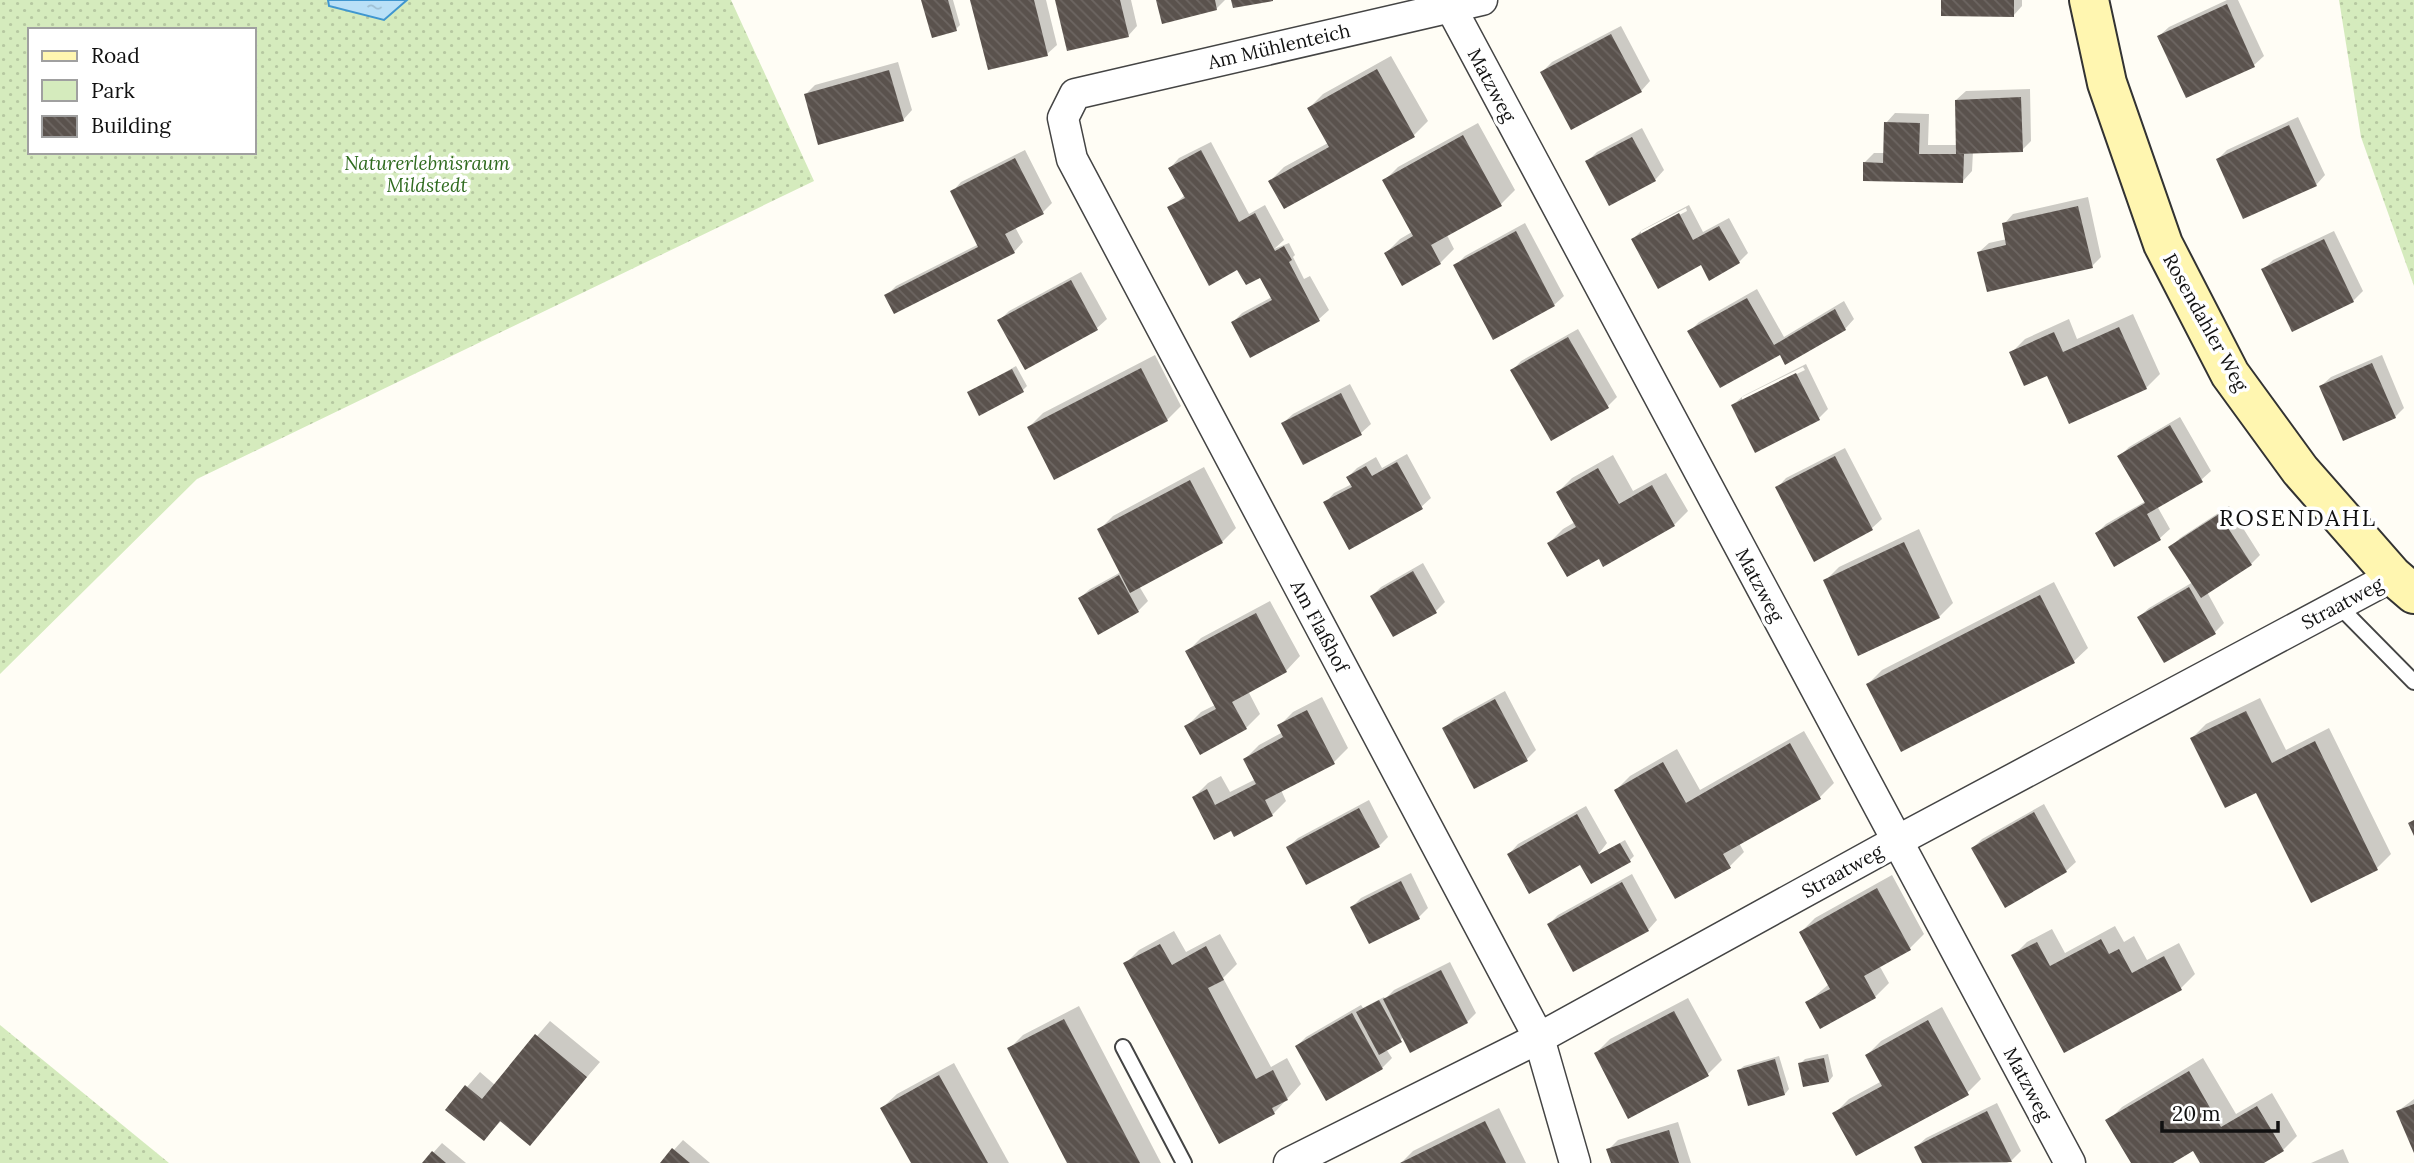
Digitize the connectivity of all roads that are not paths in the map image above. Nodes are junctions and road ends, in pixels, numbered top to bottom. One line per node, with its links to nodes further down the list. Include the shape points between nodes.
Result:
1 (1482, 0): 3 (street, Am Mühlenteich)
2 (2090, 0): 5 (street, Rosendahler Weg, via 2107,83 2163,244 2230,374 2300,470)
3 (1450, 6): 4 (street, Am Mühlenteich); 8 (street, Matzweg)
4 (1075, 94): 9 (street, Am Flaßhof, via 1063,118 1072,159)
5 (2404, 585): 6 (street, Straatweg)
6 (2338, 605): 7 (lane); 8 (street, Straatweg)
7 (2414, 682)
8 (1897, 841): 9 (street, Straatweg); 14 (street, Matzweg)
9 (1539, 1038): 12 (street, Straatweg); 13 (street, Am Flaßhof)
10 (1123, 1047): 11 (lane)
11 (1184, 1163)
12 (1289, 1163)
13 (1576, 1163)
14 (2070, 1163)

